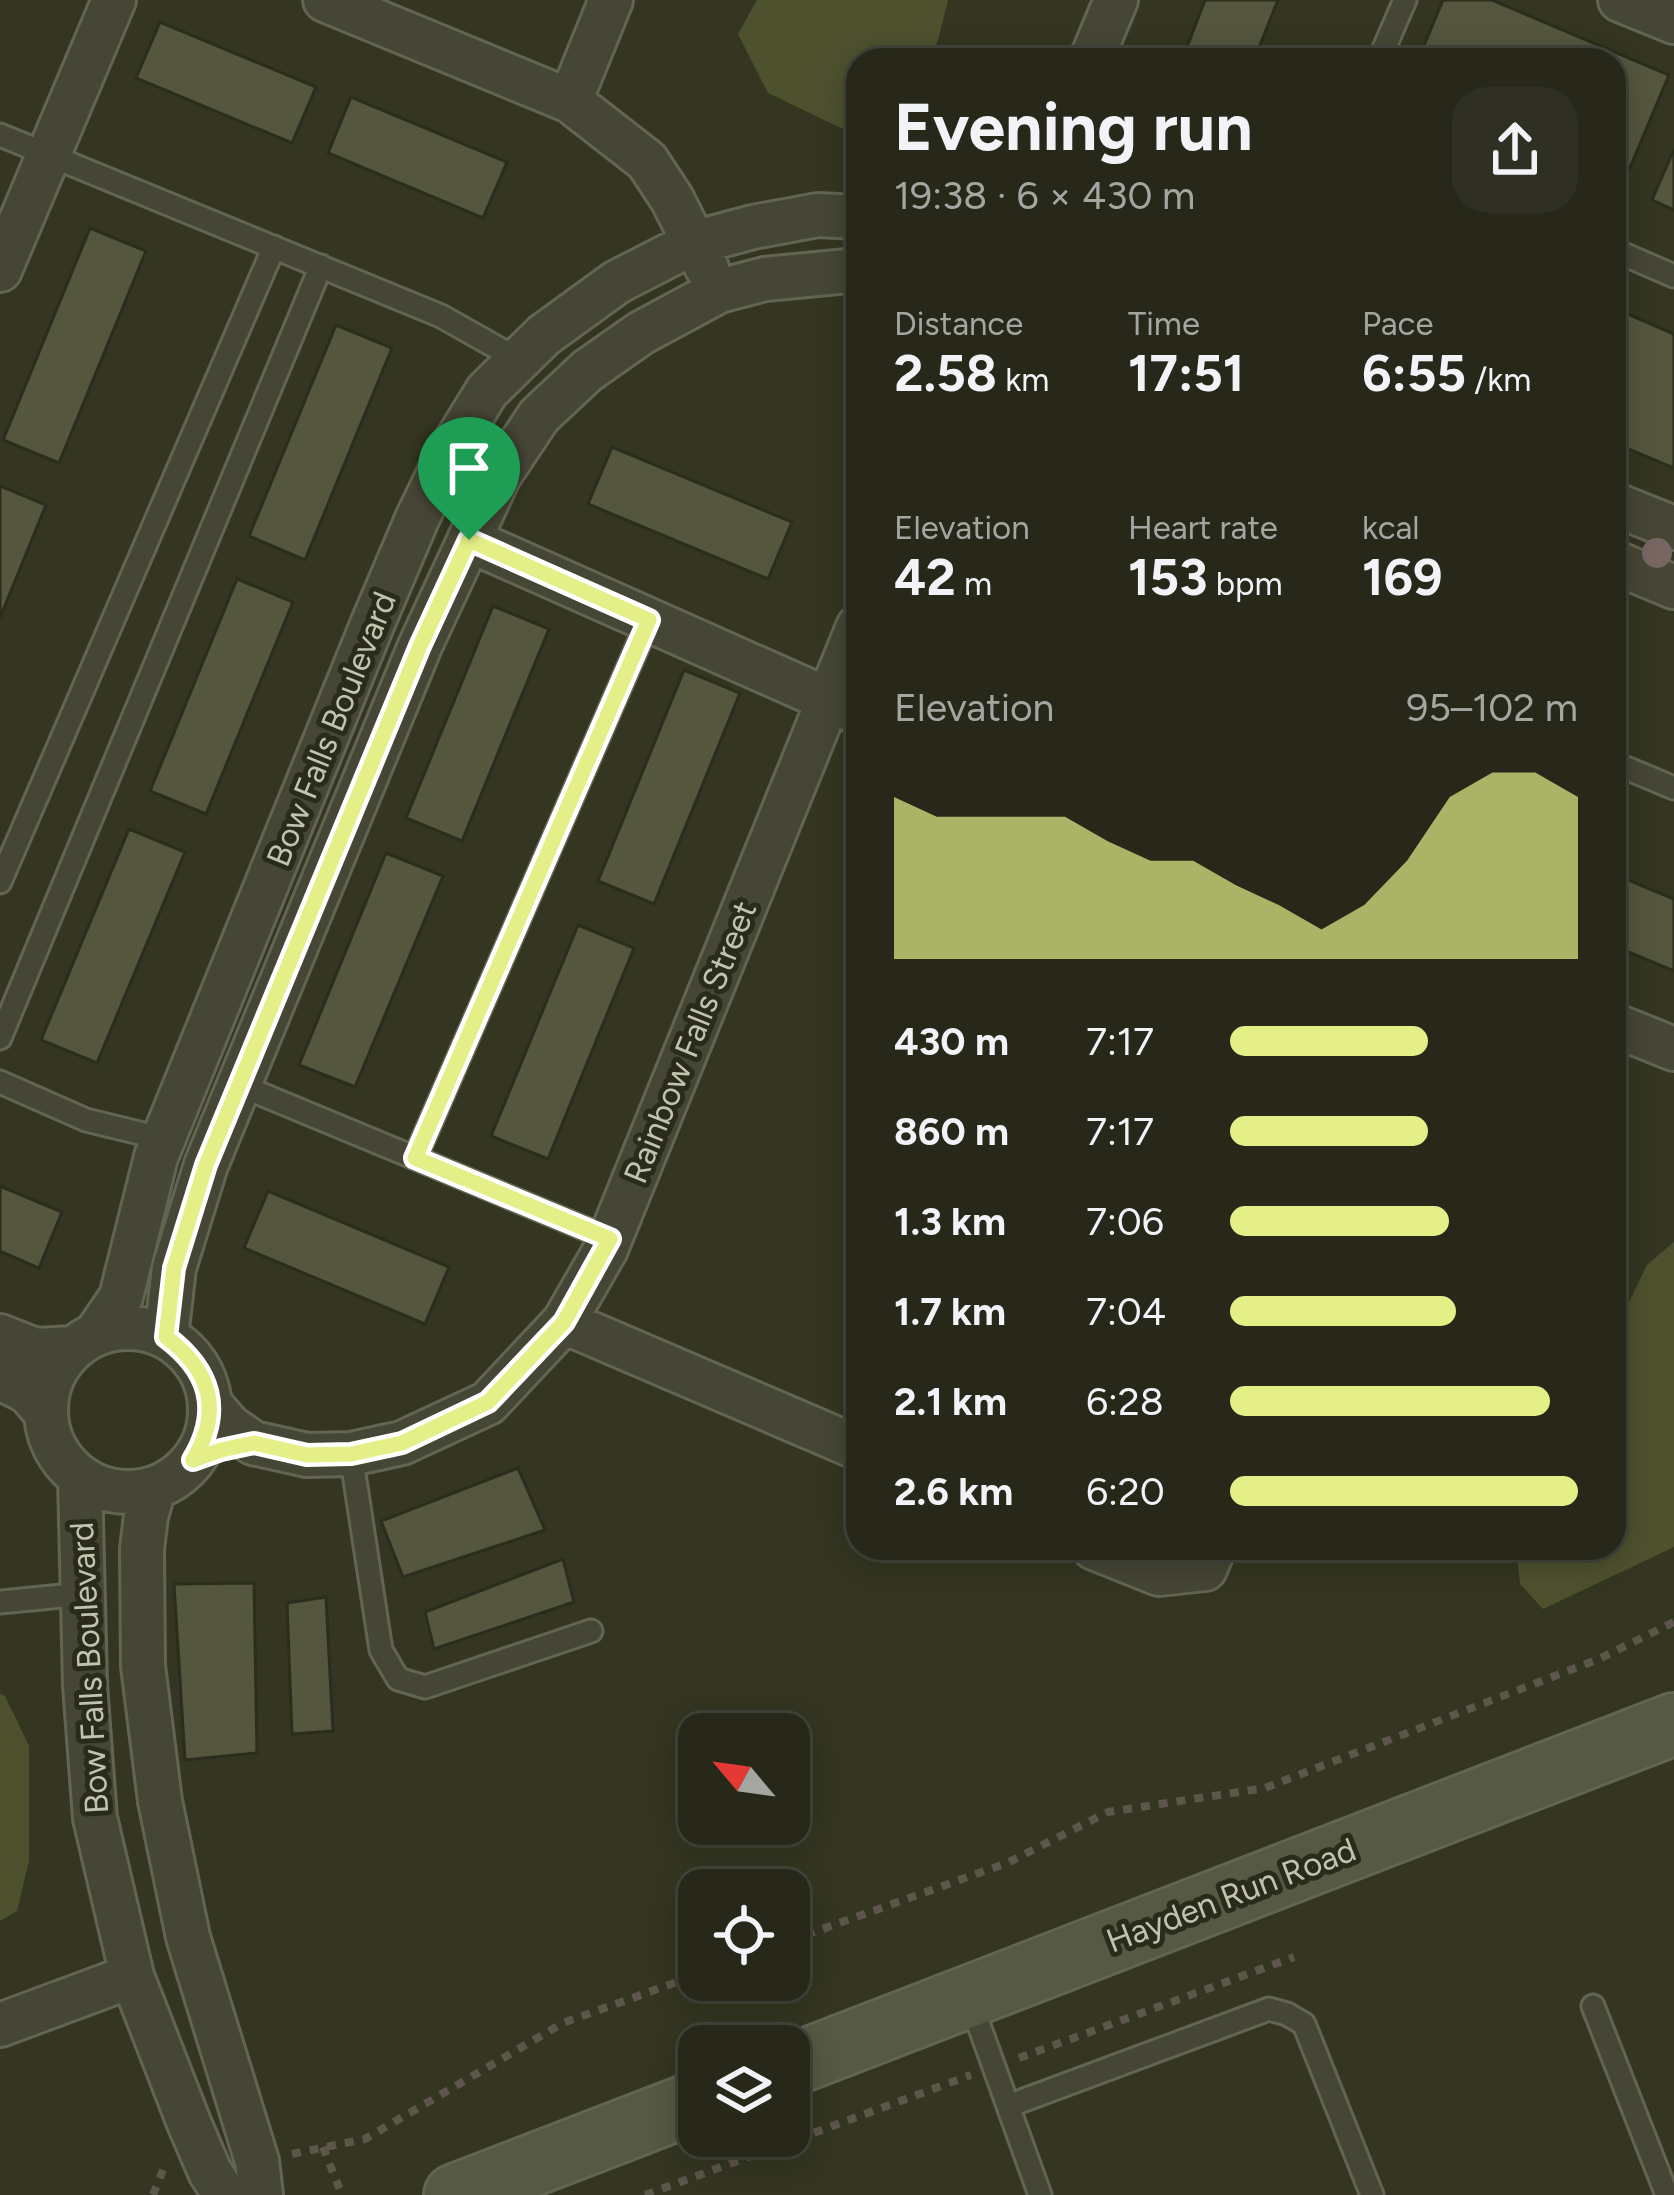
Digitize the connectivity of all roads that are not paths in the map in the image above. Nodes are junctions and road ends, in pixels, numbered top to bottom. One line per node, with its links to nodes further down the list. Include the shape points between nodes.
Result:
1 (114, 0): 12 (street)
2 (325, 0): 10 (street)
3 (611, 0): 10 (street)
4 (1116, 0): 8 (street)
5 (1405, 0): 9 (lane)
6 (1620, 0): 7 (street)
7 (1674, 22)
8 (1096, 48)
9 (1384, 48)
10 (570, 101): 14 (street, via 647,161)
11 (0, 135): 12 (lane)
12 (49, 155): 15 (lane); 18 (street)
13 (846, 216): 14 (street, Bow Falls Boulevard, via 818,215)
14 (693, 242): 21 (street); 22 (street, Bow Falls Boulevard, via 616,282)
15 (274, 247): 17 (lane); 32 (lane)
16 (1626, 255): 20 (lane)
17 (321, 266): 22 (lane, via 441,316); 34 (lane)
18 (0, 270)
19 (846, 271): 21 (street, Bow Falls Boulevard)
20 (1674, 275)
21 (718, 291): 25 (street, Bow Falls Boulevard, via 641,333 539,416)
22 (519, 360): 38 (street, Bow Falls Boulevard, via 487,391 417,519)
23 (1626, 508): 24 (street)
24 (1674, 528)
25 (469, 540): 28 (street); 37 (street, Bow Falls Boulevard)
26 (1626, 567): 27 (street)
27 (1674, 587)
28 (649, 620): 29 (street); 39 (lane)
29 (843, 707): 40 (street, Rainbow Falls Street)
30 (1626, 768): 31 (lane)
31 (1674, 788)
32 (0, 882)
33 (1626, 1030): 35 (street)
34 (0, 1038)
35 (1674, 1049)
36 (0, 1082): 38 (lane, via 86,1120)
37 (239, 1085): 39 (lane); 43 (street, Bow Falls Boulevard, via 174,1268)
38 (164, 1139): 44 (street, Bow Falls Boulevard, via 121,1297)
39 (415, 1158): 40 (lane)
40 (610, 1239): 41 (street, Rainbow Falls Street)
41 (564, 1322): 49 (street); 50 (street, Rainbow Falls Street, via 488,1402 402,1443)
42 (0, 1336): 44 (street, via 36,1350)
43 (166, 1337): 44 (street, via 118,1328); 46 (street, via 188,1354)
44 (85, 1341): 47 (street, via 58,1366)
45 (0, 1378): 47 (street)
46 (210, 1404): 48 (street); 51 (street)
47 (45, 1412): 52 (street, via 50,1438)
48 (254, 1443): 50 (street, Rainbow Falls Street); 51 (street, Rainbow Falls Street)
49 (846, 1443)
50 (351, 1454): 58 (lane, via 381,1651 398,1679 425,1688)
51 (193, 1460): 53 (street)
52 (80, 1478): 53 (street, via 128,1493); 56 (street, Bow Falls Boulevard)
53 (154, 1489): 67 (street, Bow Falls Boulevard, via 142,1549 143,1666 160,1801 188,1937)
54 (1124, 1560): 55 (street, via 1159,1574 1205,1569)
55 (1209, 1560)
56 (82, 1594): 57 (lane); 60 (street, Bow Falls Boulevard, via 95,1818)
57 (0, 1602)
58 (591, 1631)
59 (1674, 1724): 61 (main road, Hayden Run Road)
60 (132, 1976): 63 (street); 68 (street, Bow Falls Boulevard)
61 (969, 1996): 64 (main road, Hayden Run Road); 65 (lane)
62 (1593, 2006): 72 (lane)
63 (0, 2026)
64 (810, 2058)
65 (1008, 2106): 70 (lane); 71 (lane, via 1269,2009 1304,2024)
66 (678, 2109): 69 (main road)
67 (259, 2178)
68 (225, 2195)
69 (455, 2195)
70 (1040, 2195)
71 (1372, 2195)
72 (1666, 2195)

